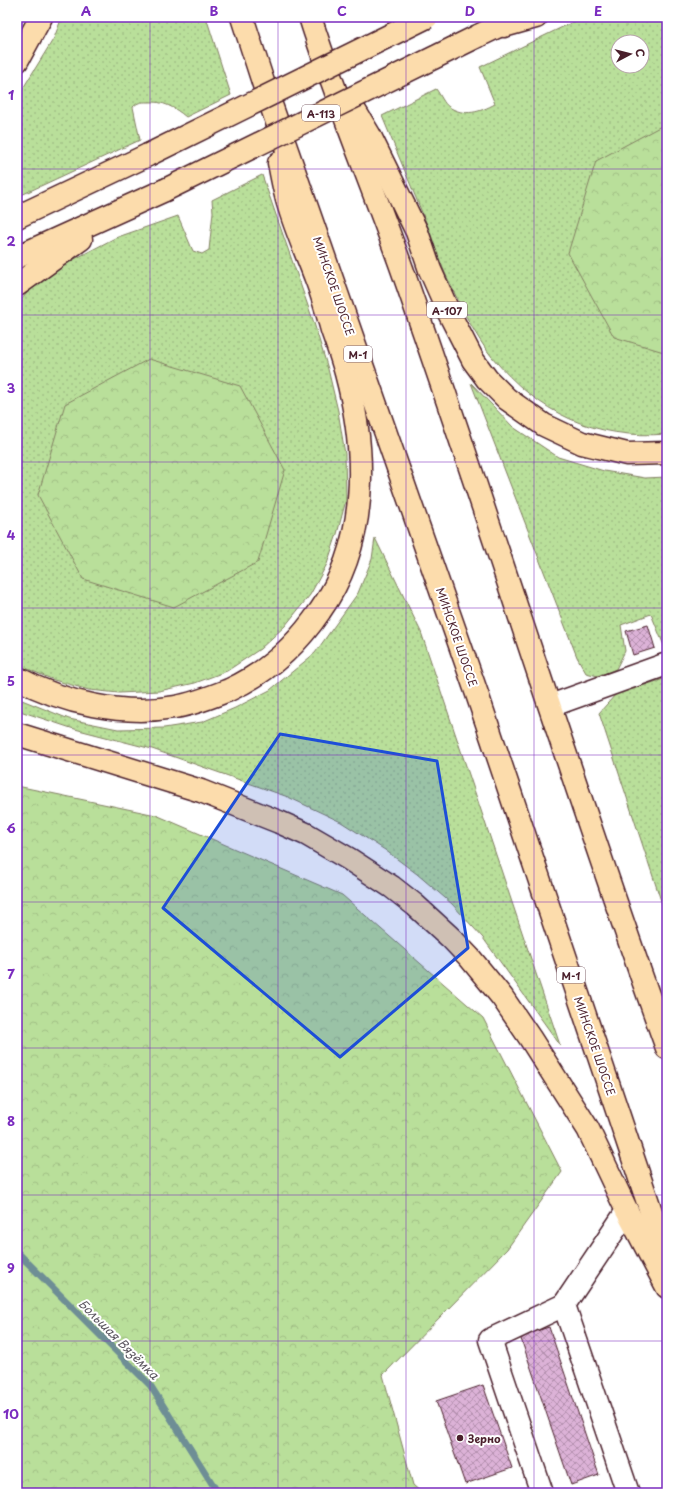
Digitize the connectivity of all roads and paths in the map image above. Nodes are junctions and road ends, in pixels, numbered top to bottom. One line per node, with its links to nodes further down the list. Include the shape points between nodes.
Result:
1 (40, 17): 9 (highway)
2 (242, 17): 10 (highway, МИНСКОЕ ШОССЕ / М-1)
3 (310, 17): 8 (highway)
4 (427, 17): 12 (highway, bridge)
5 (517, 17): 7 (highway, А-113)
6 (536, 17): 7 (highway)
7 (486, 32): 11 (highway, А-113, bridge)
8 (323, 58): 15 (highway, А-107, via 370,136 417,232 448,313 473,360 487,379 507,398 544,425 582,443 627,454); 18 (highway, via 402,268)
9 (17, 61)
10 (263, 82): 17 (highway, via 288,204 316,277 344,365 355,416 360,450 360,496 352,541 341,575 327,602 291,648 239,685 207,699 160,709 114,707 62,697); 22 (highway, МИНСКОЕ ШОССЕ / М-1, via 476,692)
11 (125, 208): 13 (highway, А-113); 14 (highway)
12 (17, 217)
13 (17, 257)
14 (17, 285)
15 (667, 453)
16 (664, 665): 18 (lane)
17 (17, 678)
18 (550, 706): 20 (highway)
19 (17, 734): 21 (highway, via 201,791 279,822 306,834 349,859 404,896 451,938 502,997 588,1129)
20 (667, 1048)
21 (627, 1211): 23 (highway); 24 (lane)
22 (667, 1259)
23 (667, 1287)
24 (564, 1306): 25 (lane, via 490,1340); 26 (lane)
25 (542, 1493)
26 (628, 1493)

